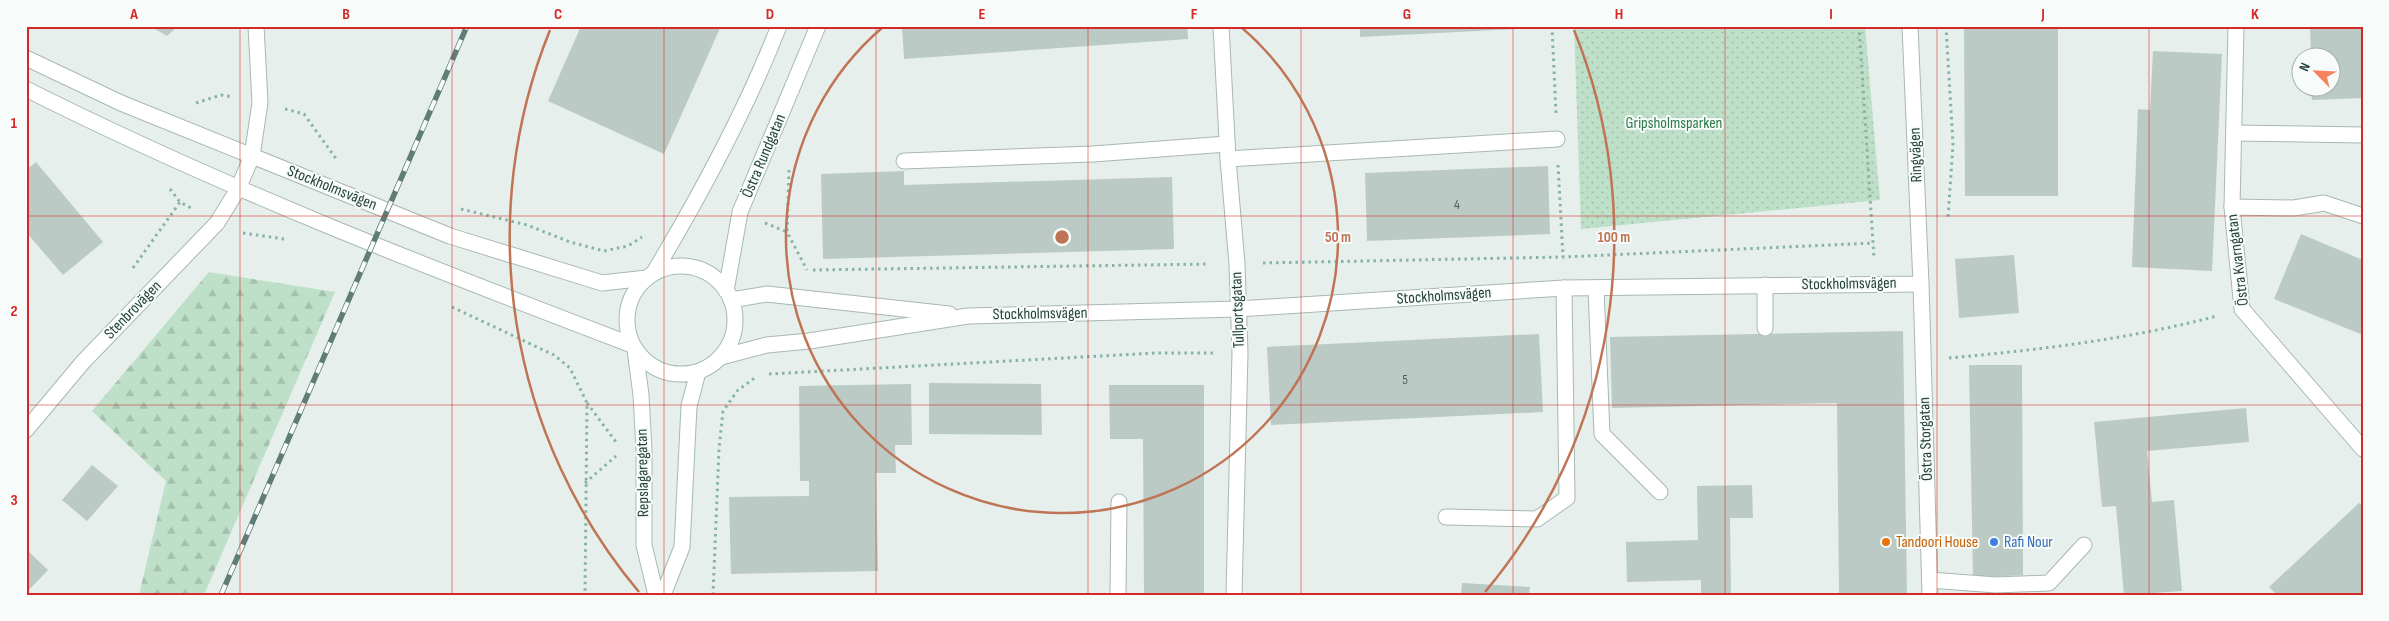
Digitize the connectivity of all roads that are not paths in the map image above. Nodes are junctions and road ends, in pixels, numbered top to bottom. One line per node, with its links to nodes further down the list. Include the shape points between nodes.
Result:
1 (256, 26): 13 (street, Stenbrovägen, via 260,103)
2 (779, 26): 18 (street, via 759,78 703,189)
3 (818, 26): 23 (street, Östra Rundgatan, via 740,212)
4 (1221, 26): 12 (street, Tullportsgatan)
5 (1910, 26): 19 (street, Ringvägen)
6 (2236, 26): 9 (street, Östra Kvarngatan)
7 (26, 58): 13 (street, Stockholmsvägen, via 121,103)
8 (26, 89): 15 (street)
9 (2234, 132): 10 (street); 16 (street, Östra Kvarngatan)
10 (2363, 135)
11 (1557, 139): 12 (street)
12 (1227, 151): 14 (street); 24 (street, Tullportsgatan)
13 (252, 156): 15 (street, Stenbrovägen); 18 (street, Stockholmsvägen, via 450,236 602,283)
14 (904, 161)
15 (238, 190): 27 (street); 30 (street, Stenbrovägen, via 217,223 83,362)
16 (2232, 206): 17 (street, via 2294,208 2324,203); 31 (street, Östra Kvarngatan, via 2242,309)
17 (2363, 216)
18 (650, 276): 23 (street, via 668,267 685,266 715,278); 27 (street, via 633,295 626,316)
19 (1921, 284): 20 (street, Stockholmsvägen); 36 (street, Östra Storgatan)
20 (1765, 285): 22 (street, Stockholmsvägen); 26 (street)
21 (1564, 288): 22 (street, Stockholmsvägen); 24 (street, Stockholmsvägen); 34 (street, via 1568,498 1537,519)
22 (1596, 288): 32 (street, via 1602,434)
23 (728, 295): 25 (street, Stockholmsvägen, via 767,294); 28 (street, via 734,314 734,329)
24 (1238, 309): 25 (street, Stockholmsvägen); 40 (street, Tullportsgatan, via 1240,353)
25 (968, 316): 28 (street, Stockholmsvägen, via 809,341 767,344)
26 (1765, 328)
27 (634, 347): 29 (street, via 647,362 662,371 680,375); 37 (street, Repslagaregatan, via 641,395 644,545)
28 (721, 357): 29 (street)
29 (698, 372): 38 (street, via 689,406 682,547)
30 (26, 430)
31 (2363, 449)
32 (1660, 492)
33 (1118, 502): 39 (street)
34 (1446, 518)
35 (2084, 544): 36 (street, via 2049,583)
36 (1930, 588)
37 (656, 595)
38 (663, 595)
39 (1118, 595)
40 (1234, 595)

